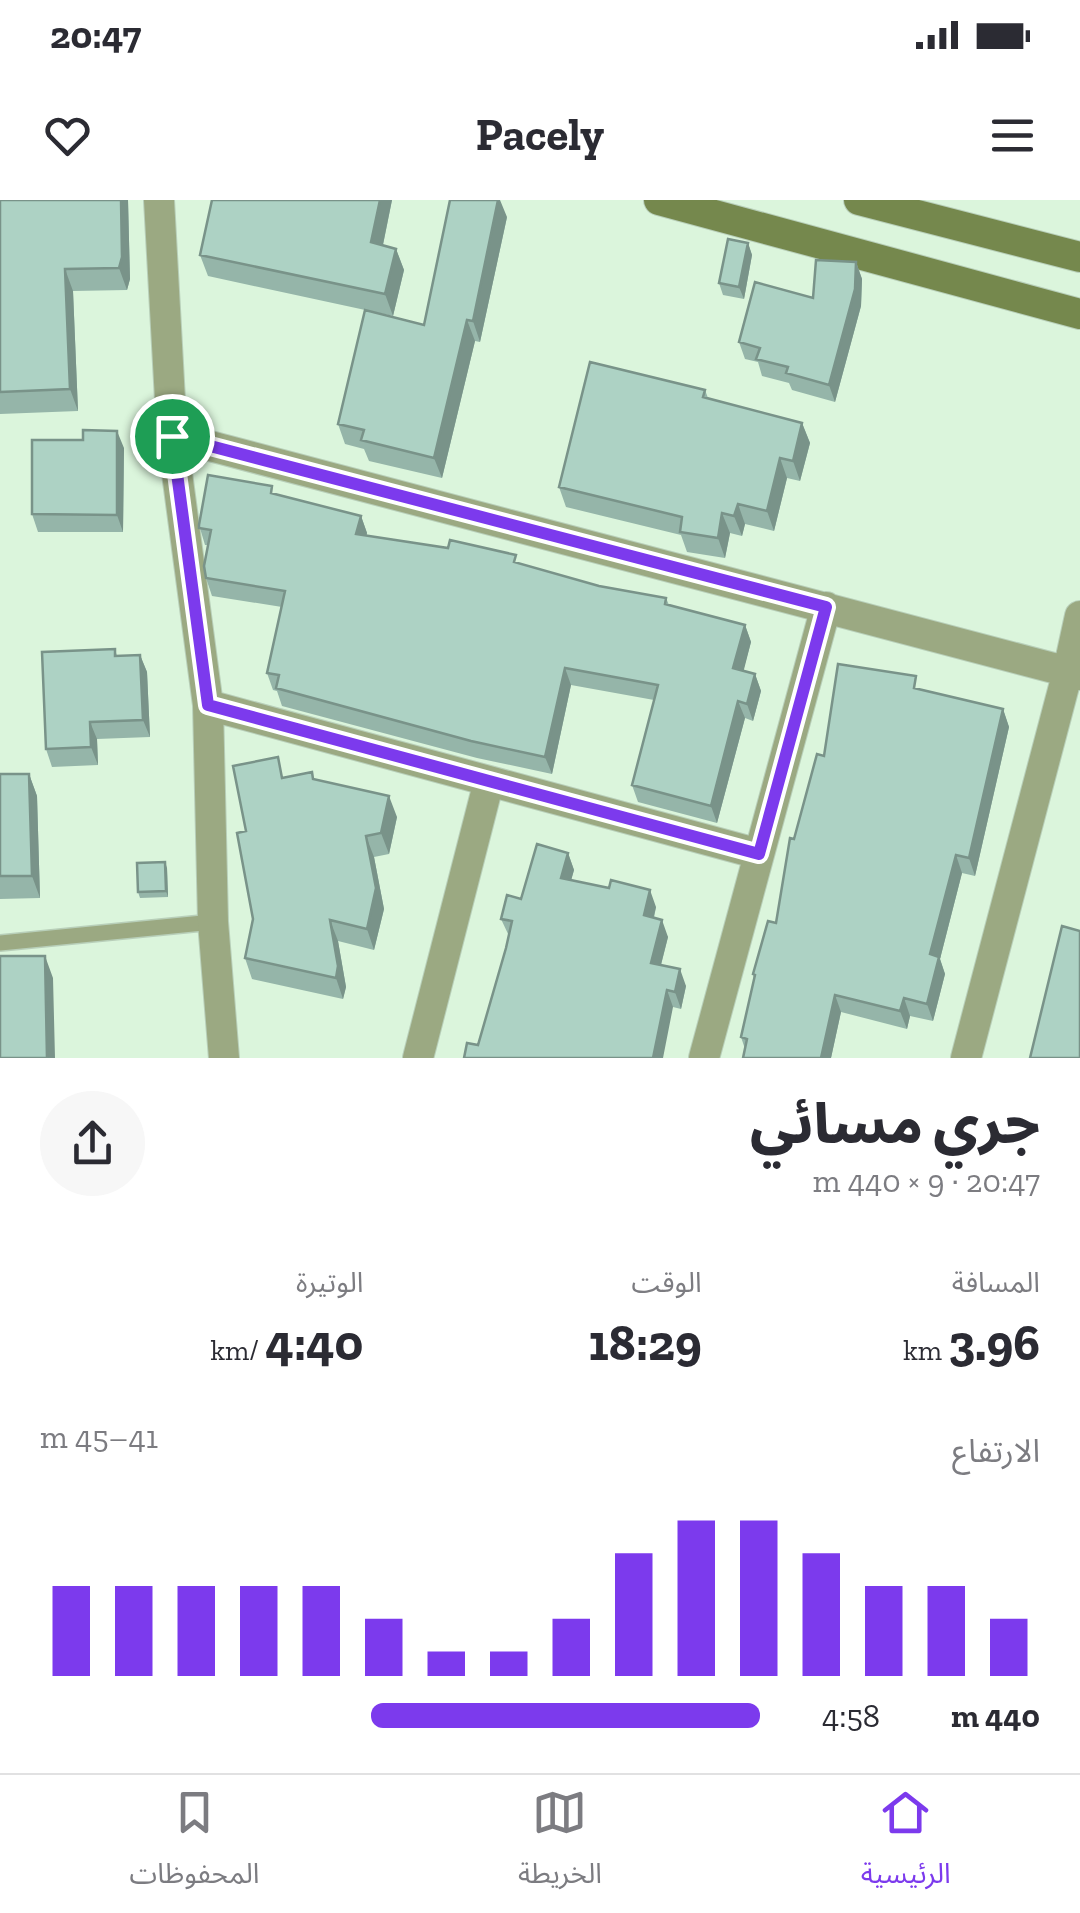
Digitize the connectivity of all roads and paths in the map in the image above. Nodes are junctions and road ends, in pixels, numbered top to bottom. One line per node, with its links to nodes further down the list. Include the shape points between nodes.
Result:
1 (158, 200): 6 (street)
2 (659, 200): 5 (street)
3 (859, 200): 4 (street)
4 (1080, 257)
5 (1080, 314)
6 (172, 436): 7 (street); 10 (street)
7 (826, 607): 9 (street); 12 (street)
8 (1080, 616): 9 (street)
9 (1074, 673): 18 (street)
10 (208, 705): 11 (street); 13 (street)
11 (488, 781): 12 (street); 16 (street)
12 (759, 854): 17 (street)
13 (212, 922): 14 (lane); 15 (street)
14 (0, 942)
15 (224, 1058)
16 (418, 1058)
17 (704, 1058)
18 (966, 1058)

